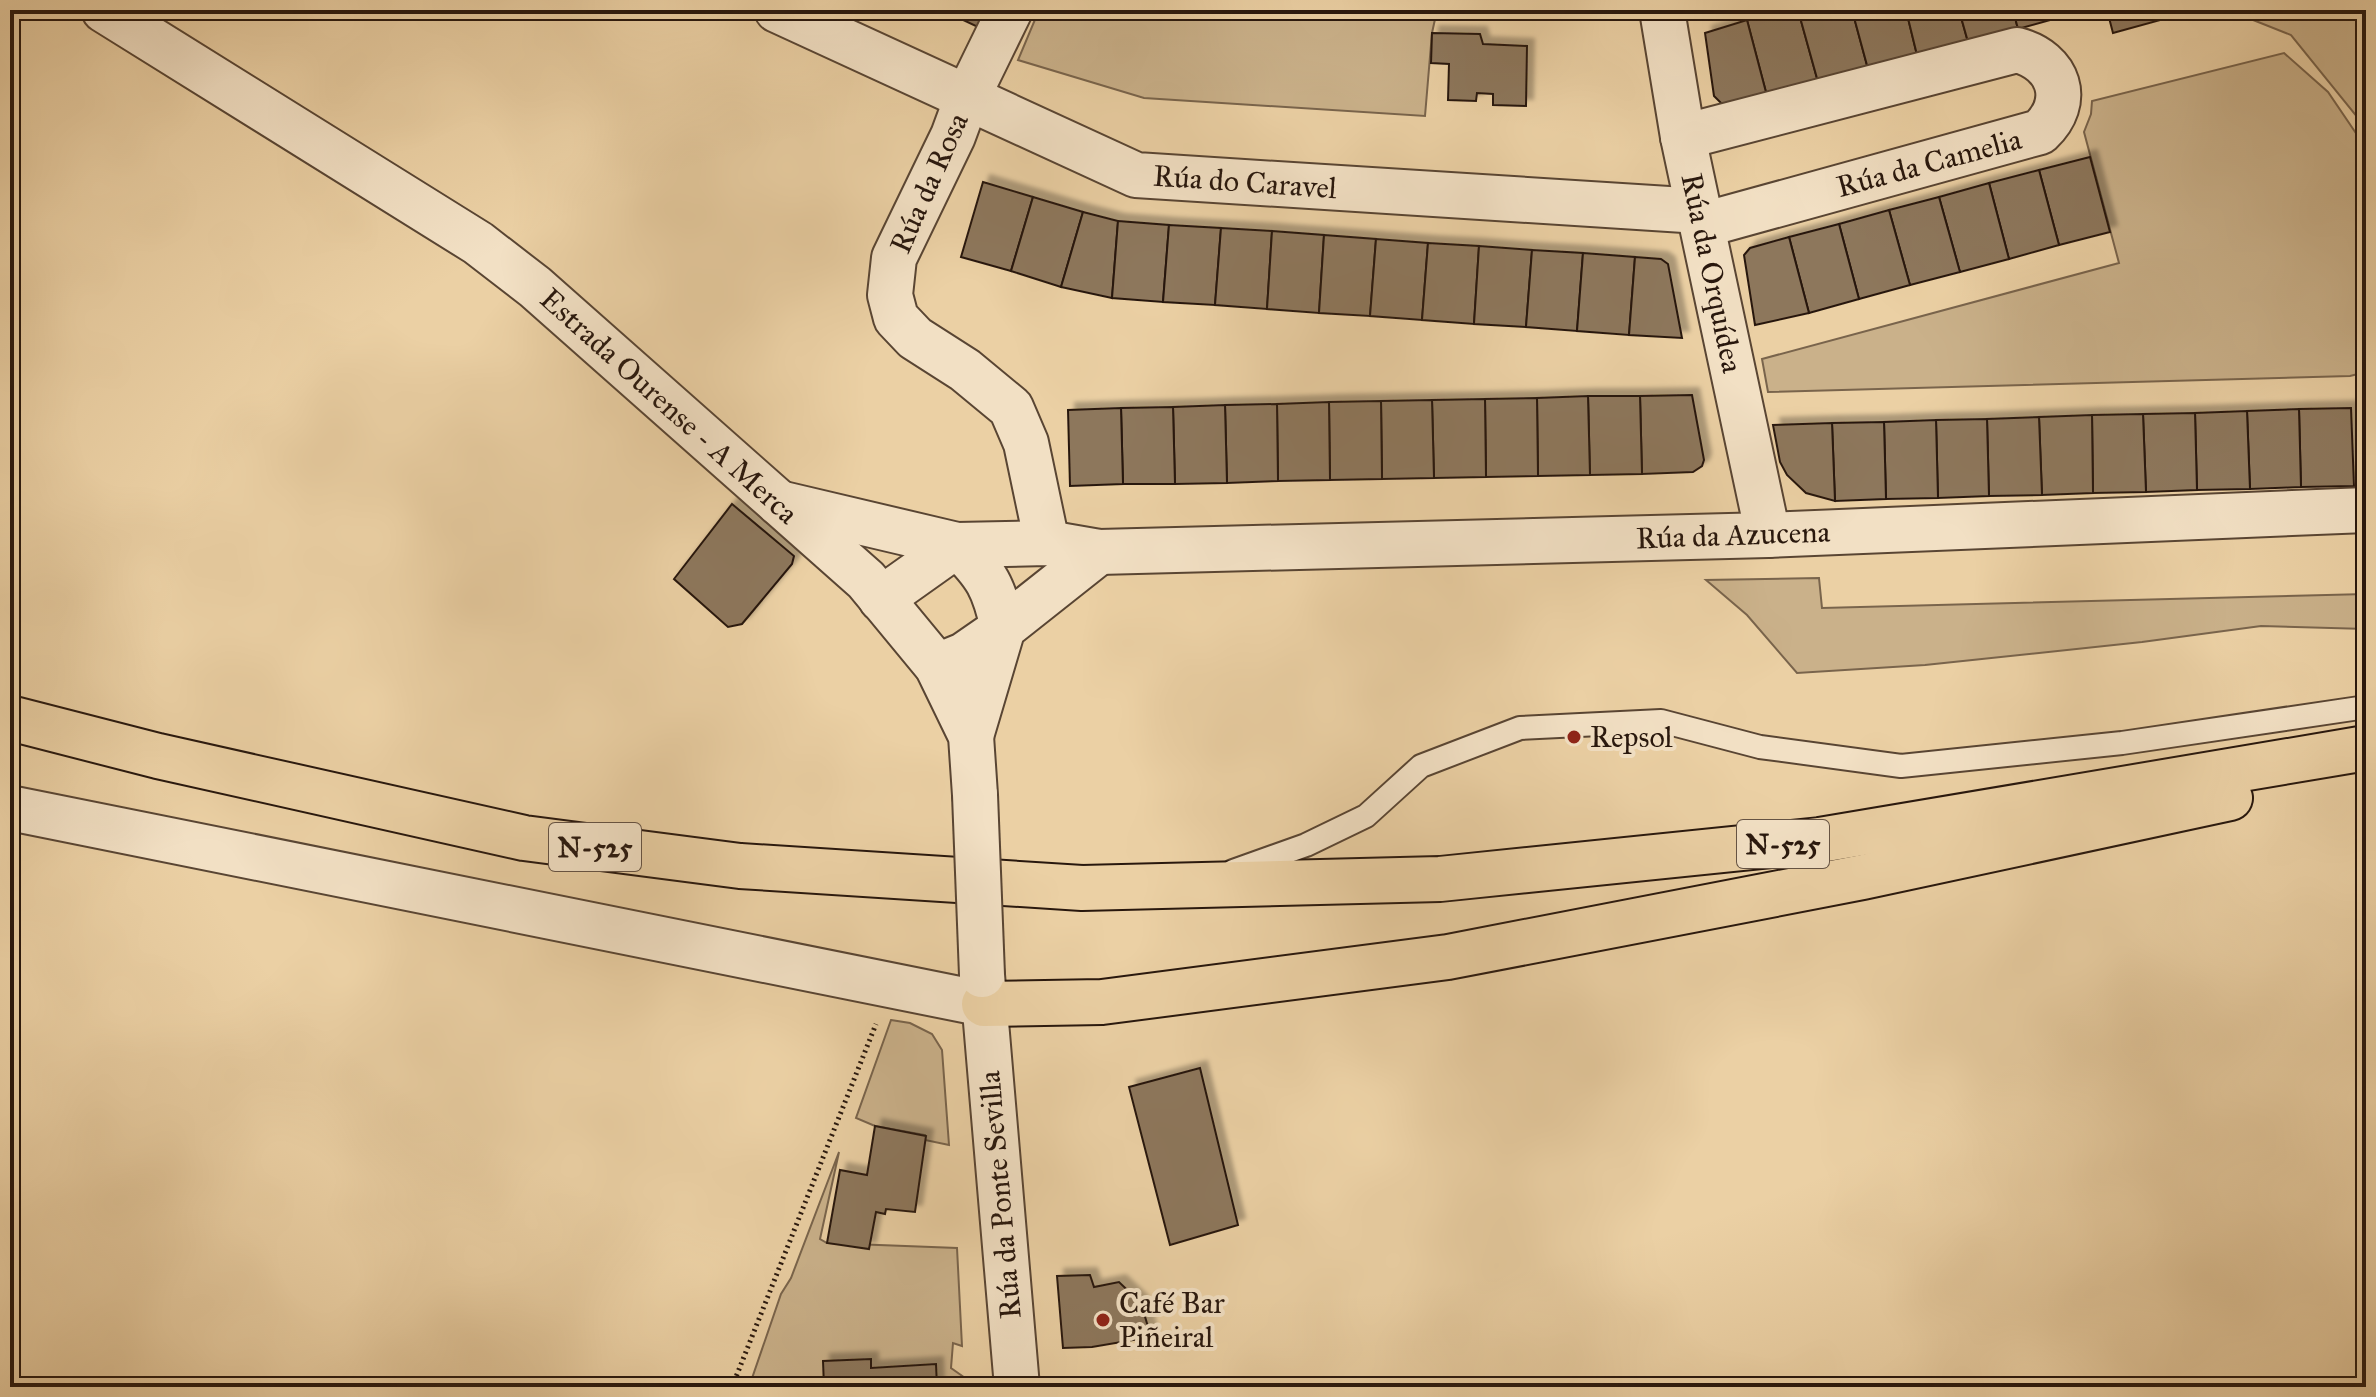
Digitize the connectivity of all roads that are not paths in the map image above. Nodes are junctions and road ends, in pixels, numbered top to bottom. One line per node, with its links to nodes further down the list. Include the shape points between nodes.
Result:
1 (104, 10): 8 (street, Estrada Ourense - A Merca, via 478,243)
2 (777, 10): 5 (street, Rúa do Caravel)
3 (1010, 10): 5 (street, Rúa da Rosa)
4 (1662, 10): 6 (street, Rúa da Orquídea)
5 (967, 98): 7 (street, Rúa do Caravel, via 1136,175); 11 (street, Rúa da Rosa, via 894,258 890,295 896,318 915,338 1011,408 1026,443)
6 (1683, 137): 7 (street, Rúa da Orquídea); 7 (street, Rúa da Camelia, via 2017,50 2048,65 2058,84 2058,106 2040,132)
7 (1701, 218): 10 (street, Rúa da Orquídea)
8 (779, 503): 12 (street, Rúa da Azucena); 14 (street, Estrada Ourense - A Merca)
9 (2366, 510): 10 (street, Rúa da Azucena)
10 (1768, 535): 13 (street, Rúa da Azucena)
11 (1047, 543): 12 (street, Rúa da Azucena); 13 (street, Rúa da Azucena)
12 (957, 545): 14 (street); 15 (street, via 995,593)
13 (1099, 552): 15 (street)
14 (881, 599): 16 (street, Estrada Ourense - A Merca)
15 (1003, 628): 16 (street); 19 (street)
16 (937, 666): 19 (street, Estrada Ourense - A Merca)
17 (2366, 707): 23 (lane, via 2122,743 1901,766 1760,747 1661,721 1520,728 1421,766 1366,816 1330,834)
18 (10, 718): 23 (highway, N-525, via 524,838 740,866 1082,888)
19 (971, 736): 24 (street, Estrada Ourense - A Merca, bridge)
20 (2366, 748): 23 (highway, N-525, via 1820,840 1440,879)
21 (2366, 762): 24 (highway, N-525, via 2200,806 1448,957 1102,1002)
22 (10, 808): 24 (street, via 891,986)
23 (1193, 885)
24 (983, 989): 25 (street, Rúa da Ponte Sevilla)
25 (1017, 1387)

